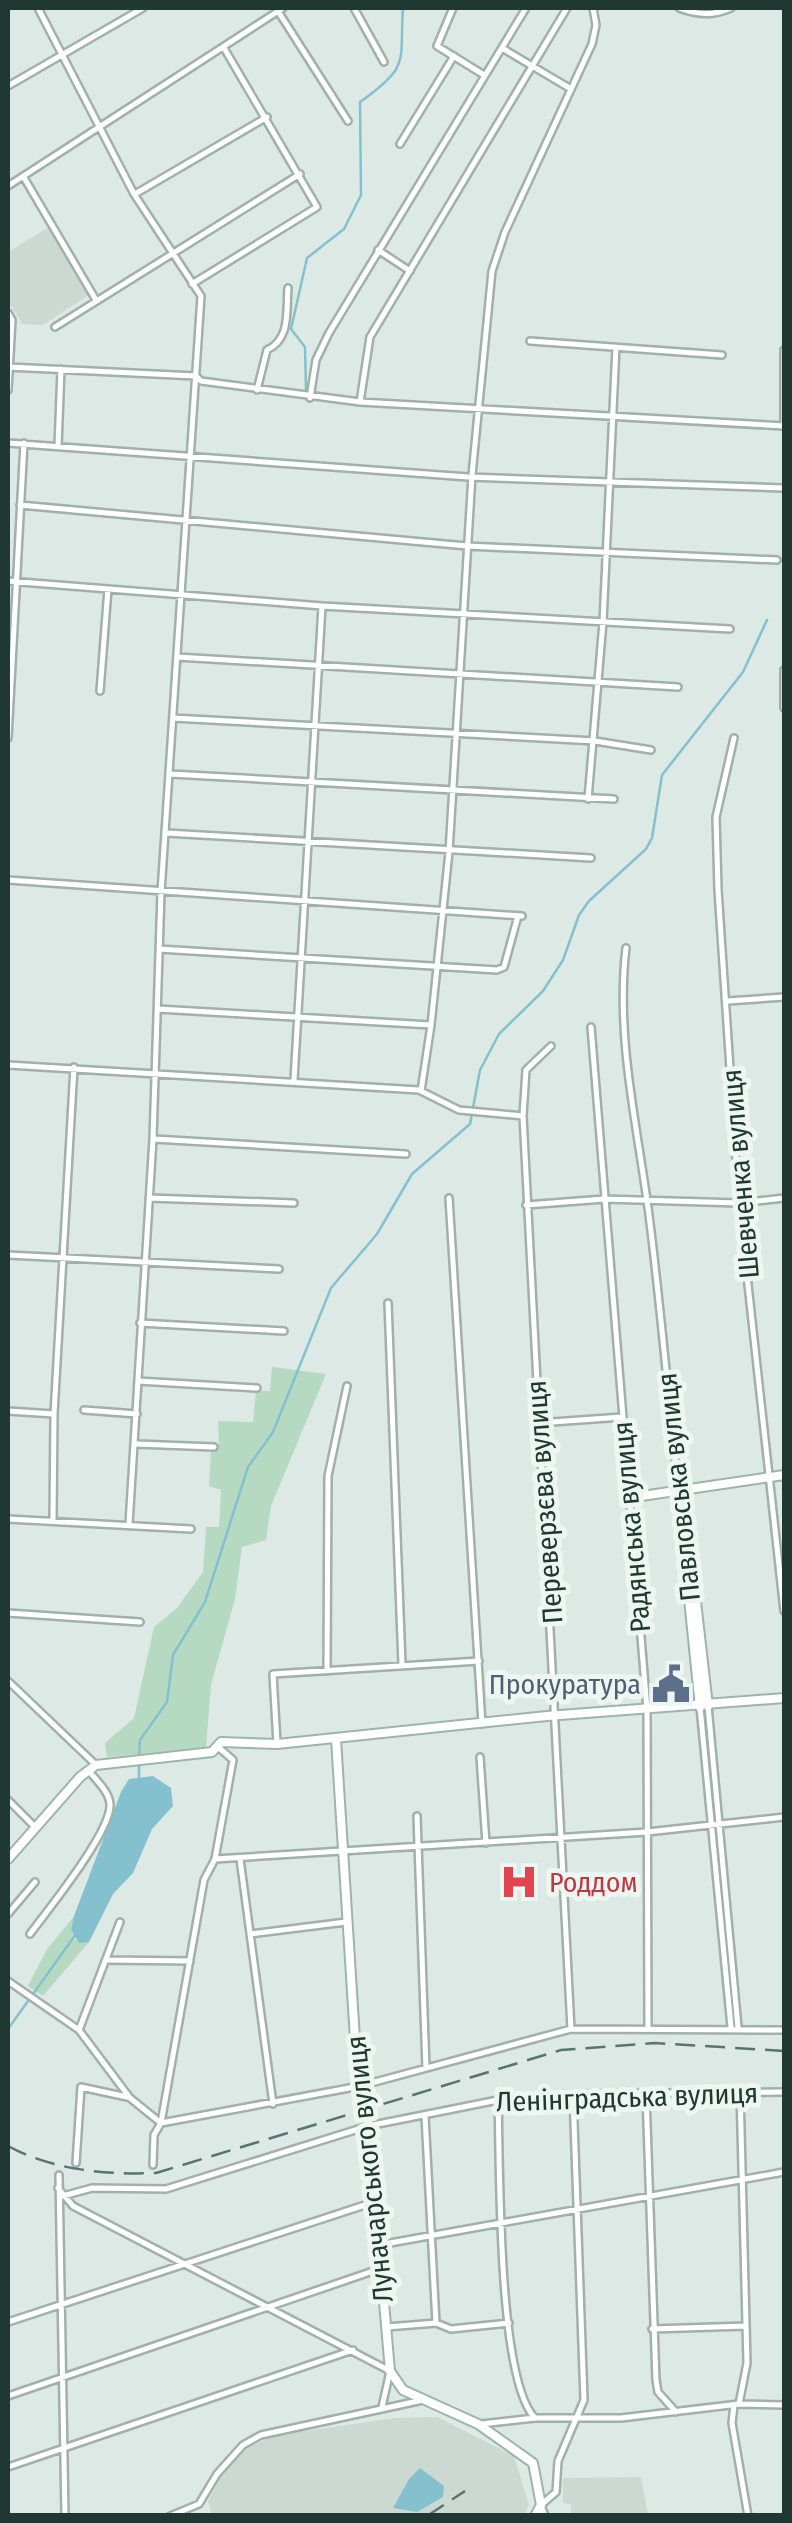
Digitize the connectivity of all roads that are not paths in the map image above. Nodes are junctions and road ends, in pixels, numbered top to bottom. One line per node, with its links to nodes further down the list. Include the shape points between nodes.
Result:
1 (38, 8): 13 (street)
2 (143, 8): 13 (street)
3 (354, 8): 15 (street)
4 (453, 8): 14 (street, via 437,46)
5 (526, 8): 12 (street)
6 (567, 8): 16 (street)
7 (593, 8): 19 (street, via 592,44)
8 (680, 8): 9 (street, via 719,14)
9 (731, 8)
10 (279, 9): 11 (street); 21 (street)
11 (224, 48): 20 (street); 22 (street)
12 (502, 48): 16 (street); 17 (street)
13 (58, 54): 18 (street); 22 (street)
14 (454, 56): 17 (street); 23 (street)
15 (384, 62)
16 (532, 66): 19 (street); 30 (street)
17 (485, 75): 28 (street)
18 (8, 86)
19 (571, 90): 47 (street, via 492,271)
20 (266, 117): 24 (street); 27 (street)
21 (348, 122)
22 (97, 129): 25 (street); 27 (street)
23 (400, 144)
24 (300, 174): 29 (street); 31 (street, via 318,207)
25 (24, 176): 26 (street); 33 (street)
26 (8, 186)
27 (134, 194): 29 (street)
28 (378, 250): 30 (street); 45 (street, via 316,360)
29 (170, 252): 31 (street); 33 (street)
30 (410, 271): 46 (street, via 370,337)
31 (192, 284): 42 (street, via 201,296)
32 (288, 288): 44 (street, via 284,333 267,350)
33 (96, 300): 35 (street)
34 (8, 312): 40 (street)
35 (55, 327)
36 (530, 341): 37 (street)
37 (616, 347): 39 (street); 48 (street)
38 (784, 350): 49 (street)
39 (722, 355)
40 (8, 366): 41 (street); 43 (street)
41 (62, 368): 42 (street); 52 (street)
42 (196, 376): 44 (street); 53 (street)
43 (8, 390)
44 (258, 390): 45 (street)
45 (310, 398): 46 (street)
46 (360, 402): 47 (street)
47 (478, 406): 48 (street); 54 (street)
48 (612, 417): 49 (street); 55 (street)
49 (784, 426)
50 (8, 442): 51 (street)
51 (24, 444): 52 (street); 57 (street)
52 (58, 446): 53 (street)
53 (191, 454): 54 (street); 58 (street)
54 (472, 475): 55 (street); 59 (street)
55 (610, 485): 56 (street); 60 (street)
56 (784, 488)
57 (20, 505): 58 (street); 63 (street)
58 (186, 522): 59 (street); 65 (street)
59 (468, 546): 60 (street); 67 (street)
60 (606, 554): 61 (street); 68 (street)
61 (777, 560)
62 (8, 581): 63 (street)
63 (19, 582): 64 (street); 81 (street)
64 (108, 589): 65 (street); 76 (street)
65 (182, 596): 66 (street); 70 (street)
66 (322, 606): 67 (street); 71 (street)
67 (463, 615): 68 (street); 73 (street)
68 (603, 622): 69 (street); 74 (street)
69 (730, 629)
70 (176, 658): 71 (street); 78 (street)
71 (318, 667): 73 (street); 79 (street)
72 (784, 670): 77 (street)
73 (457, 675): 74 (street); 80 (street)
74 (598, 680): 75 (street); 83 (street)
75 (678, 687)
76 (100, 691)
77 (784, 708)
78 (173, 718): 79 (street); 85 (street)
79 (315, 726): 80 (street); 86 (street)
80 (455, 734): 83 (street); 87 (street)
81 (8, 738)
82 (734, 738): 103 (street, Шевченка вулиця, via 716,817)
83 (595, 740): 84 (street); 89 (street)
84 (651, 750)
85 (171, 774): 86 (street); 90 (street)
86 (312, 784): 87 (street); 91 (street)
87 (451, 790): 89 (street); 92 (street)
88 (614, 798): 89 (street)
89 (588, 799)
90 (167, 834): 91 (street); 95 (street)
91 (307, 842): 92 (street); 96 (street)
92 (449, 852): 93 (street); 97 (street)
93 (591, 858)
94 (8, 880): 95 (street)
95 (161, 892): 96 (street); 99 (street)
96 (304, 901): 97 (street); 100 (street)
97 (444, 910): 101 (street); 101 (street, via 520,916 504,967)
98 (626, 948): 121 (street, Павловська вулиця, via 626,1056)
99 (159, 949): 100 (street); 104 (street)
100 (301, 960): 101 (street); 105 (street)
101 (436, 966): 106 (street)
102 (784, 997): 103 (street)
103 (728, 1001): 123 (street, Шевченка вулиця)
104 (158, 1008): 105 (street); 111 (street)
105 (298, 1017): 106 (street); 112 (street)
106 (431, 1025): 113 (street)
107 (591, 1027): 120 (street, Радянська вулиця)
108 (551, 1046): 114 (street, Переверзєва вулиця, via 526,1070)
109 (8, 1065): 110 (street)
110 (74, 1068): 111 (street); 126 (street)
111 (156, 1071): 112 (street); 115 (street)
112 (294, 1080): 113 (street)
113 (421, 1091): 114 (street, via 459,1110)
114 (523, 1116): 124 (street, Переверзєва вулиця)
115 (153, 1139): 116 (street); 117 (street)
116 (406, 1154)
117 (149, 1198): 122 (street); 127 (street)
118 (449, 1198): 154 (street)
119 (784, 1198): 123 (street)
120 (604, 1199): 121 (street); 124 (street); 139 (street, Радянська вулиця)
121 (645, 1199): 123 (street); 145 (street, Павловська вулиця)
122 (294, 1203)
123 (738, 1203): 144 (street, Шевченка вулиця)
124 (526, 1205): 140 (street, Переверзєва вулиця)
125 (8, 1255): 126 (street)
126 (65, 1258): 127 (street); 137 (street)
127 (144, 1264): 128 (street); 130 (street)
128 (279, 1269)
129 (388, 1304): 155 (street)
130 (140, 1322): 131 (street); 132 (street)
131 (284, 1331)
132 (138, 1381): 134 (street); 138 (street)
133 (347, 1386): 156 (street, via 328,1476)
134 (257, 1388)
135 (84, 1410): 138 (street)
136 (8, 1411): 137 (street)
137 (54, 1414): 148 (street)
138 (137, 1414): 141 (street)
139 (622, 1417): 140 (street); 146 (street, Радянська вулиця)
140 (538, 1423): 161 (street, Переверзєва вулиця)
141 (136, 1444): 142 (street); 149 (street)
142 (214, 1448)
143 (784, 1475): 144 (main road)
144 (772, 1476): 145 (main road); 151 (street, Шевченка вулиця)
145 (680, 1490): 146 (main road); 159 (main road, Павловська вулиця)
146 (628, 1498): 160 (street, Радянська вулиця)
147 (8, 1519): 148 (street)
148 (53, 1520): 149 (street)
149 (129, 1524): 150 (street)
150 (191, 1529)
151 (784, 1611)
152 (8, 1612): 153 (street)
153 (140, 1622)
154 (479, 1660): 155 (street); 162 (street)
155 (402, 1664): 156 (street)
156 (327, 1671): 164 (street, via 273,1674)
157 (8, 1680): 167 (street)
158 (784, 1698): 159 (main road)
159 (704, 1707): 160 (main road); 172 (street, Павловська вулиця)
160 (647, 1710): 161 (main road); 173 (street, Радянська вулиця)
161 (558, 1715): 162 (main road); 174 (street, Переверзєва вулиця)
162 (482, 1724): 163 (main road)
163 (336, 1739): 164 (main road); 177 (main road, Луначарського вулиця)
164 (277, 1744): 165 (main road)
165 (215, 1749): 167 (main road); 179 (street, via 234,1760)
166 (480, 1757): 175 (street)
167 (93, 1768): 171 (main road); 185 (street, via 109,1813 73,1879)
168 (8, 1800): 171 (street)
169 (418, 1816): 176 (street)
170 (784, 1817): 172 (street)
171 (35, 1826): 178 (main road)
172 (716, 1826): 173 (street); 191 (street, Павловська вулиця)
173 (646, 1832): 174 (street); 190 (street, Радянська вулиця)
174 (562, 1837): 175 (street); 192 (street, Переверзєва вулиця)
175 (486, 1842): 176 (street)
176 (418, 1847): 177 (street); 195 (street)
177 (340, 1852): 180 (street); 184 (main road, Луначарського вулиця)
178 (8, 1859)
179 (215, 1859): 180 (street); 188 (street, via 204,1880)
180 (240, 1859): 186 (street)
181 (35, 1882): 182 (street)
182 (8, 1914)
183 (120, 1922): 187 (street)
184 (346, 1922): 186 (street); 196 (main road, Луначарського вулиця)
185 (30, 1934)
186 (250, 1934): 203 (street)
187 (107, 1960): 188 (street); 193 (street)
188 (190, 1961): 205 (street)
189 (8, 1980): 193 (street)
190 (648, 2027): 191 (street); 192 (street)
191 (735, 2027): 194 (street)
192 (572, 2029): 195 (street)
193 (80, 2030): 201 (street)
194 (784, 2030)
195 (426, 2069): 196 (street)
196 (360, 2086): 203 (street); 206 (main road, Луначарського вулиця)
197 (740, 2091): 198 (street, Ленінградська вулиця); 200 (street, Ленінградська вулиця); 211 (street)
198 (784, 2092)
199 (572, 2094): 200 (street, Ленінградська вулиця); 202 (street, Ленінградська вулиця); 216 (street)
200 (646, 2095): 213 (street)
201 (130, 2098): 205 (street); 207 (street, via 81,2087)
202 (498, 2100): 204 (street, Ленінградська вулиця); 217 (street)
203 (273, 2105): 205 (street)
204 (425, 2116): 206 (street, Ленінградська вулиця); 218 (street)
205 (161, 2123): 208 (street)
206 (368, 2126): 214 (street, Ленінградська вулиця, via 166,2189 92,2188); 215 (main road, Луначарського вулиця)
207 (76, 2163)
208 (153, 2165)
209 (784, 2172): 211 (street)
210 (58, 2175): 212 (street)
211 (741, 2180): 213 (street); 227 (street)
212 (58, 2188): 214 (street); 222 (street)
213 (648, 2194): 216 (street); 229 (street)
214 (63, 2196): 220 (street)
215 (374, 2202): 219 (main road, Луначарського вулиця); 220 (street)
216 (578, 2207): 217 (street); 240 (street, via 584,2400)
217 (502, 2224): 218 (street); 226 (street)
218 (434, 2234): 219 (street); 225 (street)
219 (378, 2245): 221 (main road, Луначарського вулиця)
220 (184, 2263): 222 (street); 223 (street)
221 (380, 2269): 223 (street); 228 (main road, Луначарського вулиця)
222 (61, 2304): 224 (street); 232 (street)
223 (265, 2308): 230 (street); 232 (street)
224 (8, 2322)
225 (436, 2323): 226 (street, via 451,2329); 228 (street)
226 (509, 2323): 239 (street, via 517,2388)
227 (746, 2326): 229 (street); 235 (street, via 747,2363)
228 (386, 2328): 231 (main road, Луначарського вулиця)
229 (652, 2329): 238 (street, via 658,2392)
230 (356, 2349): 231 (street); 242 (street)
231 (390, 2371): 234 (main road, via 403,2390); 237 (street)
232 (64, 2378): 233 (street); 242 (street)
233 (8, 2396)
234 (424, 2399): 237 (street); 241 (main road)
235 (737, 2404): 236 (street); 238 (street); 249 (street, via 732,2423)
236 (784, 2406)
237 (382, 2408): 246 (street, via 260,2435 216,2474 200,2504)
238 (676, 2412): 240 (street)
239 (534, 2418): 240 (street); 241 (street)
240 (578, 2420): 244 (street, via 558,2461 556,2492)
241 (478, 2424): 244 (main road, via 534,2462)
242 (62, 2448): 243 (street); 245 (street)
243 (8, 2467)
244 (541, 2505): 247 (main road); 248 (street)
245 (64, 2516)
246 (170, 2516)
247 (535, 2516)
248 (545, 2516)
249 (748, 2516)

